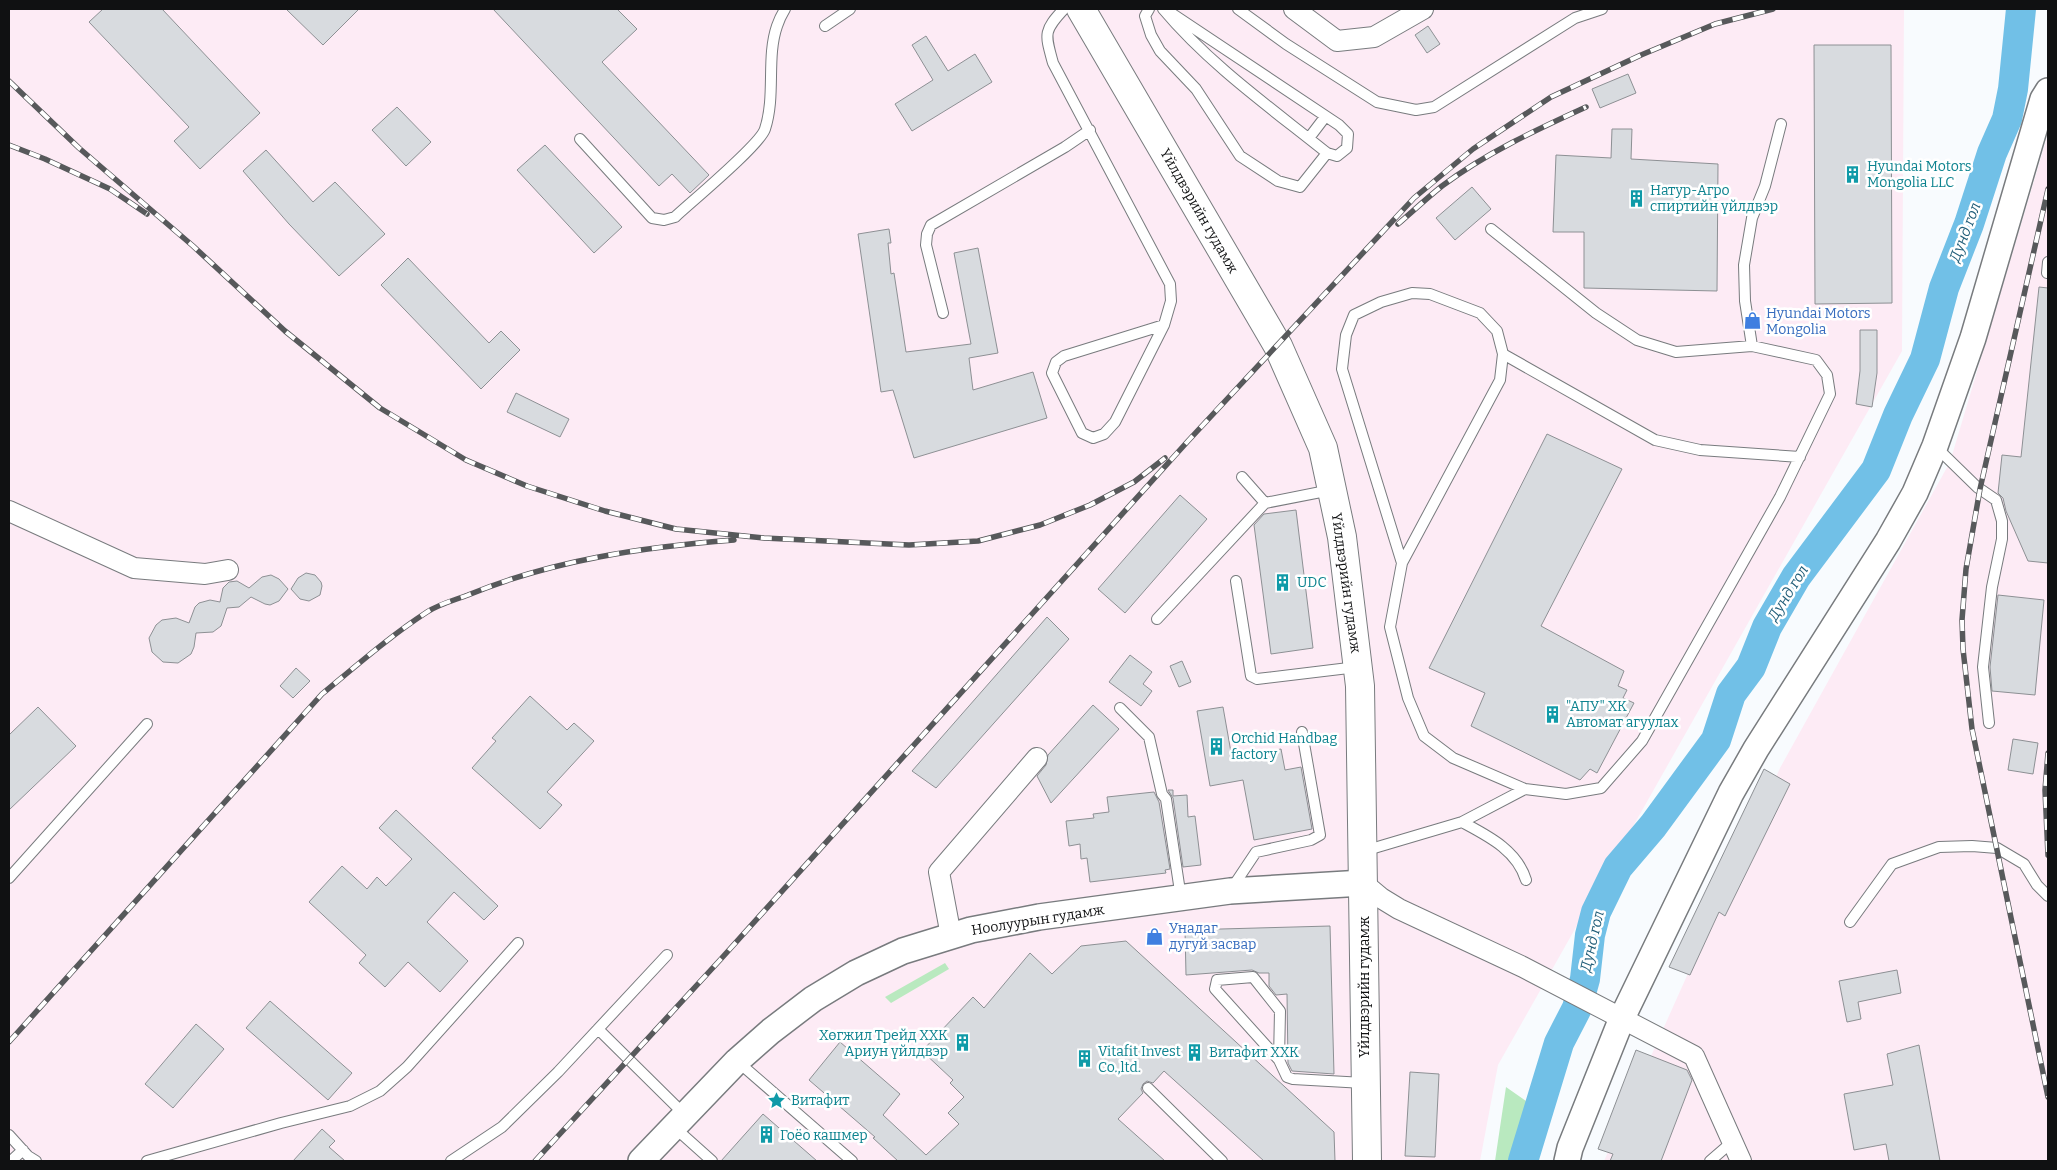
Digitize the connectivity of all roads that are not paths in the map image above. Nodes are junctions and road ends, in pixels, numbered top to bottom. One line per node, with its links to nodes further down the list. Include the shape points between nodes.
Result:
1 (785, 9): 17 (lane, via 773,46 772,95 765,131 675,217 664,220 652,218)
2 (850, 9): 11 (lane)
3 (1064, 9): 15 (lane, via 1049,24 1046,39 1053,63)
4 (1081, 9): 27 (main road, Yйлдвэрийн гудамж, via 1278,346 1323,448)
5 (1149, 9): 18 (lane, via 1145,16 1160,51 1196,88 1240,156 1278,181 1300,187)
6 (1164, 9): 13 (lane); 16 (lane, via 1232,76)
7 (1238, 9): 10 (lane, via 1377,102 1416,110 1434,107 1575,18)
8 (1294, 9): 9 (street, via 1337,41 1374,37)
9 (1422, 9)
10 (1602, 9)
11 (825, 26)
12 (2048, 91): 24 (street, via 1973,338)
13 (1325, 116): 16 (lane); 18 (lane, via 1348,134 1348,148 1337,156)
14 (1781, 124): 22 (lane, via 1765,186 1752,218 1744,266)
15 (1090, 130): 20 (lane, via 931,225 926,245); 21 (lane, via 1170,284 1171,301)
16 (1309, 138): 18 (lane)
17 (580, 140)
18 (1327, 153)
19 (1491, 229): 22 (lane, via 1596,313 1637,340 1676,352)
20 (943, 313)
21 (1164, 325): 21 (lane, via 1115,422 1104,434 1093,438 1082,433 1052,373 1056,362 1064,356)
22 (1752, 346): 25 (lane, via 1816,360 1827,376 1830,394)
23 (1503, 354): 25 (lane, via 1655,440 1700,450); 30 (lane, via 1500,380); 30 (lane, via 1497,331 1480,313 1430,294 1412,293 1381,302 1354,316 1346,335 1342,369)
24 (1935, 446): 36 (lane, via 1977,487 1996,500 2002,521 1982,667); 53 (street, via 1902,517 1731,793)
25 (1800, 457): 40 (lane, via 1642,741 1601,788 1566,794)
26 (1242, 477): 28 (lane)
27 (1332, 490): 28 (lane); 34 (main road, Yйлдвэрийн гудамж, via 1342,537)
28 (1265, 503): 33 (lane)
29 (9, 512): 31 (street, via 134,568 205,574)
30 (1402, 563): 40 (lane, via 1390,627 1408,698 1424,736 1453,758)
31 (228, 570)
32 (1236, 581): 34 (lane, via 1251,676 1257,679)
33 (1157, 619)
34 (1358, 667): 42 (main road, Yйлдвэрийн гудамж)
35 (1120, 708): 48 (lane, via 1149,737 1162,794 1166,799)
36 (1989, 723)
37 (147, 724): 43 (lane)
38 (1302, 732): 46 (lane, via 1320,835 1311,840 1256,852)
39 (1036, 758): 50 (street, via 939,872)
40 (1525, 789): 41 (lane)
41 (1462, 822): 42 (lane); 44 (lane, via 1499,842 1522,869)
42 (1363, 851): 45 (main road, Yйлдвэрийн гудамж)
43 (9, 878)
44 (1526, 880)
45 (1363, 883): 46 (street, Ноолуурын гудамж); 53 (street, via 1390,904); 57 (main road, Yйлдвэрийн гудамж)
46 (1230, 891): 48 (street, Ноолуурын гудамж)
47 (2048, 896): 49 (lane, via 2024,864 1996,848 1939,847 1892,864)
48 (1181, 898): 50 (street, Ноолуурын гудамж, via 1038,917)
49 (1850, 922)
50 (951, 936): 56 (street, Ноолуурын гудамж, via 904,951 856,973 813,999)
51 (518, 943): 65 (lane, via 407,1067 380,1090 350,1106)
52 (667, 955): 54 (lane)
53 (1616, 1015): 61 (street, via 1694,1056); 72 (street)
54 (598, 1029): 59 (lane); 66 (lane, via 502,1127)
55 (1279, 1060): 55 (lane, via 1280,1011 1253,977 1217,980 1215,989); 57 (lane, via 1287,1077 1293,1079)
56 (737, 1061): 59 (street, Ноолуурын гудамж); 69 (lane)
57 (1365, 1083): 71 (main road, Yйлдвэрийн гудамж)
58 (1148, 1088): 70 (lane)
59 (679, 1120): 67 (street, Ноолуурын гудамж); 68 (lane)
60 (9, 1135): 62 (lane)
61 (1732, 1142): 73 (lane); 74 (street)
62 (23, 1150): 63 (lane); 64 (lane)
63 (11, 1161)
64 (36, 1161)
65 (147, 1161)
66 (451, 1161)
67 (641, 1161)
68 (712, 1161)
69 (852, 1161)
70 (1222, 1161)
71 (1367, 1161)
72 (1567, 1161)
73 (1710, 1161)
74 (1741, 1161)

